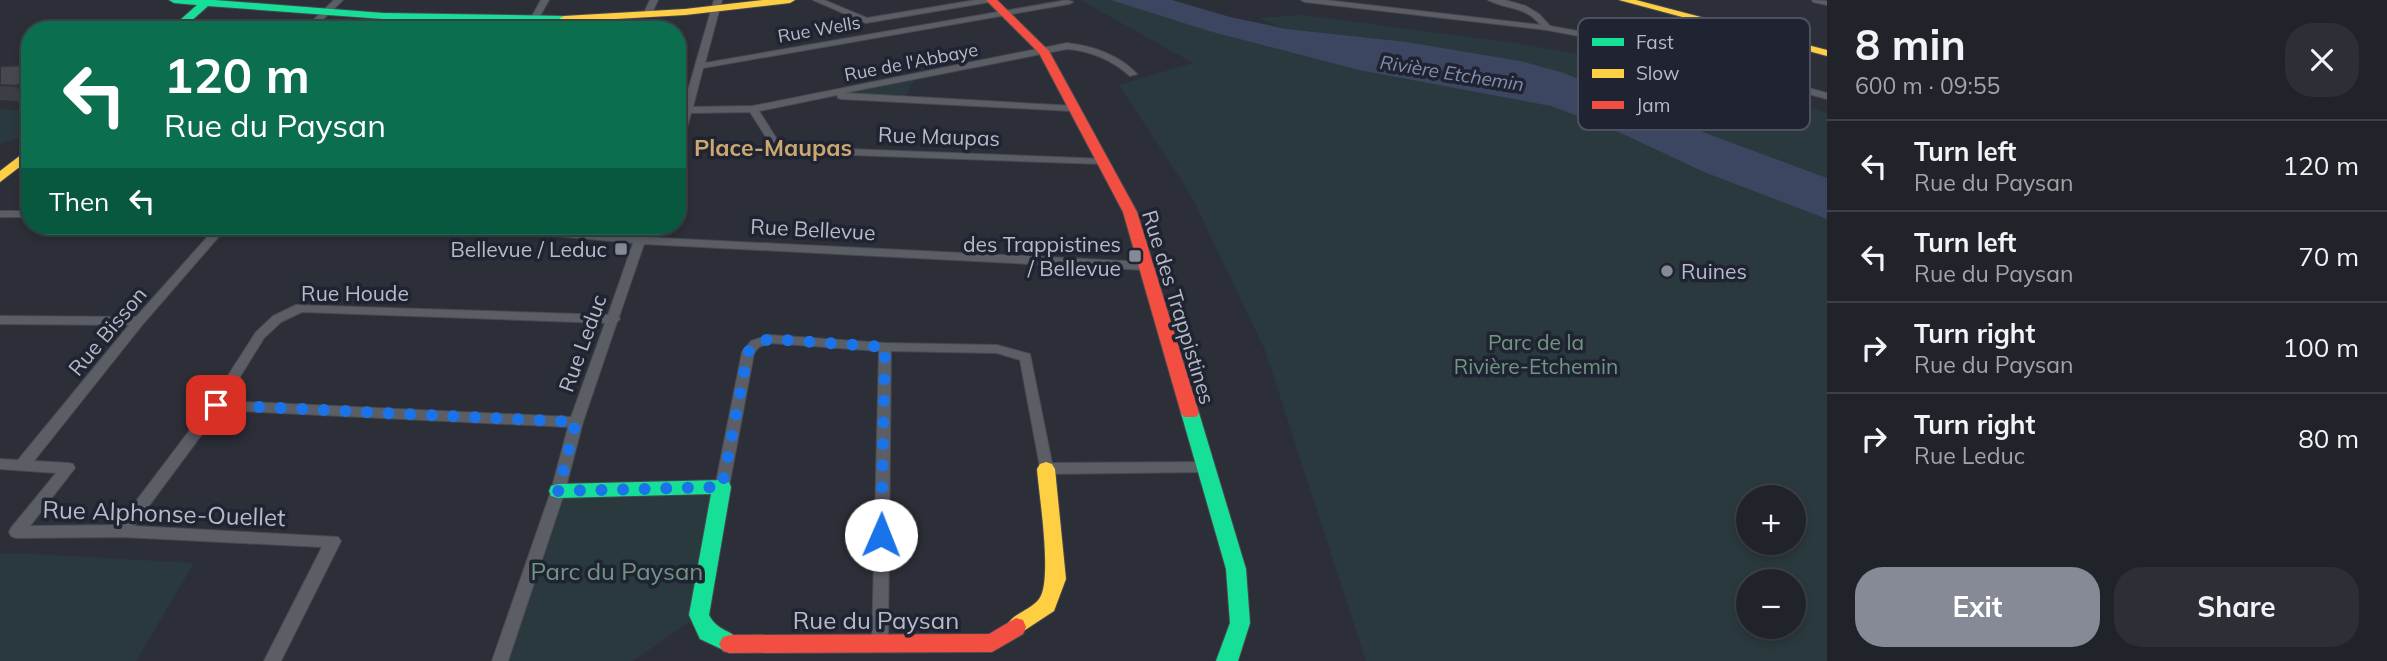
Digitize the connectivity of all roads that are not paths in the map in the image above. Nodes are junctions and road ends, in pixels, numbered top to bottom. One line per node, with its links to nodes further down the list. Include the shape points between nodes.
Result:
1 (174, 0): 12 (street)
2 (339, 0): 19 (street)
3 (545, 0): 24 (street)
4 (790, 0): 15 (street)
5 (817, 0): 17 (street, via 866,21)
6 (927, 0): 17 (street)
7 (990, 0): 17 (street); 18 (street, Rue des Trappistines)
8 (1305, 0): 26 (street)
9 (1492, 0): 26 (street, via 1527,9)
10 (1624, 0): 20 (street)
11 (1816, 0): 14 (street)
12 (207, 1): 19 (street); 21 (street)
13 (1069, 2): 18 (street, Rue Wells)
14 (1827, 3)
15 (717, 5): 16 (street); 31 (street)
16 (650, 8): 25 (street)
17 (946, 8)
18 (1004, 12): 29 (street, Rue des Trappistines); 31 (street, Rue Wells)
19 (325, 13): 22 (street); 23 (street)
20 (1693, 18)
21 (184, 21)
22 (317, 21)
23 (475, 21)
24 (533, 21)
25 (553, 21)
26 (1547, 28): 27 (street)
27 (1578, 34)
28 (1810, 49): 30 (street)
29 (1044, 51): 32 (street, Rue de l'Abbaye, via 1077,46 1116,60); 34 (street, Rue de l'Abbaye); 36 (street, Rue des Trappistines)
30 (1827, 53)
31 (700, 66): 38 (street)
32 (1133, 74)
33 (1810, 91): 35 (street)
34 (823, 95): 36 (street); 37 (street, Rue de l'Abbaye)
35 (1827, 96)
36 (1072, 108): 41 (street, Rue des Trappistines)
37 (753, 109): 38 (street, Rue de l'Abbaye); 41 (street, Rue Maupas, via 774,143 795,150)
38 (687, 110): 39 (street)
39 (686, 114)
40 (21, 160): 42 (street)
41 (1102, 161): 48 (street, Rue des Trappistines, via 1130,212)
42 (0, 177)
43 (0, 214): 44 (street)
44 (21, 214)
45 (215, 235): 51 (street, Rue Bisson)
46 (582, 235): 47 (street, Rue Bellevue)
47 (640, 240): 48 (street, Rue Bellevue); 49 (street, Rue Leduc)
48 (1146, 266): 57 (street, Rue des Trappistines)
49 (614, 318): 53 (street, Rue Houde, via 300,308 277,319 260,335); 54 (street, Rue Leduc)
50 (0, 320): 51 (street)
51 (139, 321): 56 (street, Rue Bisson)
52 (885, 347): 58 (street, Rue du Paysan, via 997,349 1026,357); 59 (street, Rue du Paysan, via 769,339 755,344 748,352); 62 (street)
53 (216, 405): 54 (street); 61 (street, Rue Houde)
54 (576, 422): 60 (street, Rue Leduc)
55 (0, 464): 56 (street, Rue Alphonse-Ouellet)
56 (23, 464): 61 (street, Rue Alphonse-Ouellet, via 68,468 16,532)
57 (1204, 467): 58 (street); 65 (street, Rue des Trappistines, via 1236,569 1240,624)
58 (1046, 469): 62 (street, Rue du Paysan, via 1056,579 1047,605 992,643)
59 (722, 487): 60 (street); 62 (street, Rue du Paysan, via 699,615 707,632 729,644)
60 (558, 491): 64 (street, Rue Leduc)
61 (122, 531): 63 (street, Rue Alphonse-Ouellet, via 333,541)
62 (880, 642)
63 (272, 661)
64 (500, 661)
65 (1227, 661)

